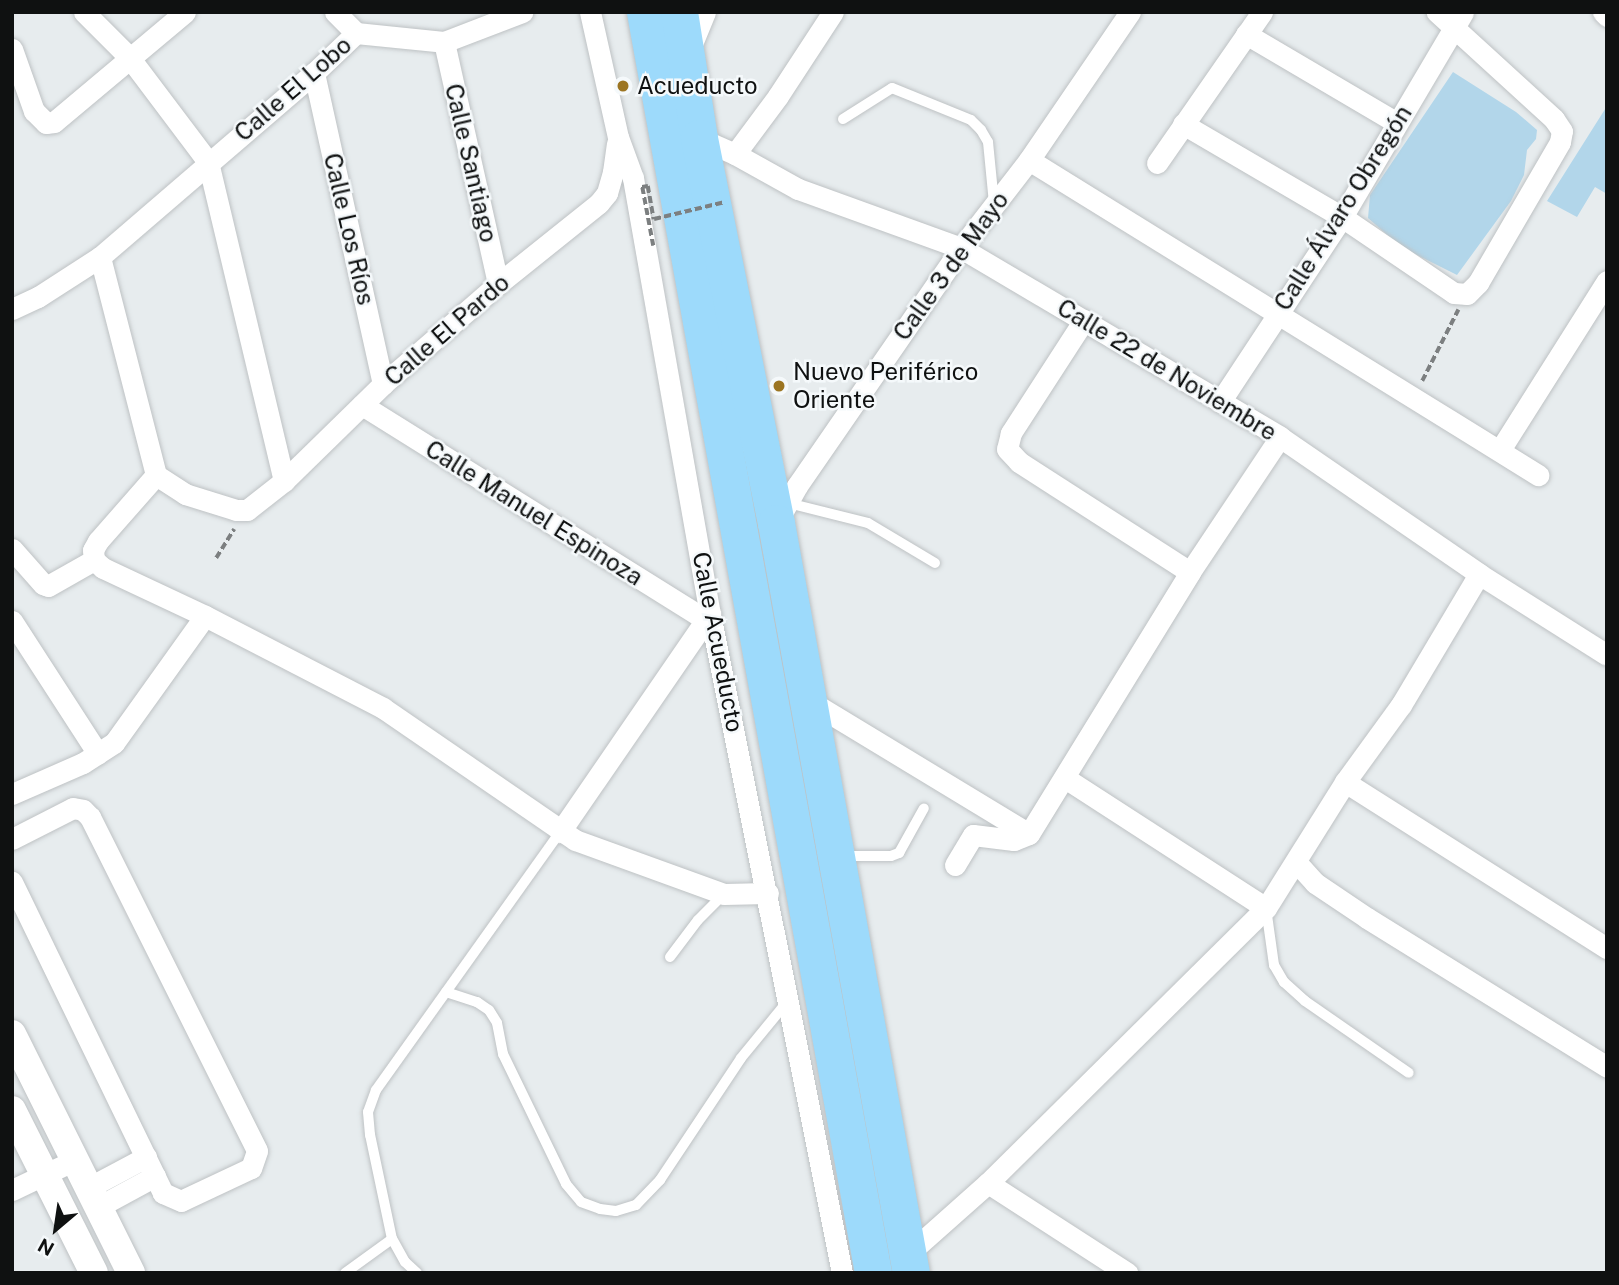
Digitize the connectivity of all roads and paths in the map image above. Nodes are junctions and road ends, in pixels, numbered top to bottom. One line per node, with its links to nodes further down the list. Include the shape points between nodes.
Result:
1 (84, 12): 18 (street)
2 (185, 12): 18 (street)
3 (335, 12): 14 (street)
4 (522, 12): 16 (street, Calle El Lobo)
5 (590, 12): 24 (street, Calle Acueducto)
6 (645, 12): 100 (highway)
7 (679, 12): 19 (highway)
8 (705, 12): 19 (street)
9 (833, 12): 26 (street)
10 (1130, 12): 27 (street, Calle 3 de Mayo)
11 (1262, 12): 15 (street)
12 (1437, 12): 13 (street)
13 (1458, 20): 22 (street, Calle Álvaro Obregón); 38 (street, via 1562,131 1540,177 1478,283)
14 (356, 33): 16 (street, Calle El Lobo); 20 (street, Calle El Lobo)
15 (1246, 34): 22 (street); 23 (street)
16 (444, 42): 37 (street, Calle Santiago)
17 (12, 49): 18 (street, via 33,111 46,123 61,118)
18 (129, 57): 28 (street)
19 (687, 57): 25 (highway)
20 (314, 73): 28 (street, Calle El Lobo); 42 (street, Calle Los Ríos)
21 (843, 119): 31 (lane, via 892,88 971,120 988,142)
22 (1397, 123): 32 (street, Calle Álvaro Obregón)
23 (1183, 124): 29 (street); 32 (street)
24 (618, 137): 37 (street, Calle El Pardo, via 614,172 599,203); 60 (street, Calle Acueducto, via 633,178)
25 (699, 138): 26 (street, Calle 22 de Noviembre); 52 (highway)
26 (735, 154): 34 (street, Calle 22 de Noviembre, via 798,189)
27 (1030, 160): 31 (street, Calle 3 de Mayo); 40 (street)
28 (208, 162): 35 (street, Calle El Lobo); 50 (street)
29 (1157, 163)
30 (725, 202): 33 (path, bridge, via 654,219 648,186 642,187)
31 (994, 206): 34 (street, Calle 3 de Mayo)
32 (1342, 217): 38 (street, via 1454,293); 40 (street, Calle Álvaro Obregón)
33 (653, 246)
34 (961, 248): 41 (street, Calle 22 de Noviembre); 52 (street, Calle 3 de Mayo)
35 (100, 257): 39 (street, Calle El Lobo); 49 (street)
36 (1607, 281): 47 (street)
37 (498, 284): 42 (street, Calle El Pardo)
38 (1467, 294): 43 (path)
39 (12, 309)
40 (1278, 314): 43 (street); 44 (street, Calle Álvaro Obregón)
41 (1084, 320): 44 (street, Calle 22 de Noviembre); 57 (street, via 1011,433 1007,449 1019,463)
42 (383, 384): 45 (street, Calle El Pardo)
43 (1413, 399): 47 (street)
44 (1220, 402): 46 (street, Calle 22 de Noviembre)
45 (362, 405): 50 (street, Calle El Pardo); 60 (street, Calle Manuel Espinoza)
46 (1280, 437): 57 (street); 58 (street, Calle 22 de Noviembre)
47 (1500, 450): 48 (street)
48 (1538, 475)
49 (163, 481): 51 (street, via 236,510); 55 (street, via 98,541)
50 (284, 481): 51 (street, Calle El Pardo)
51 (247, 510): 54 (path)
52 (782, 513): 56 (lane, via 868,523); 63 (highway)
53 (12, 549): 55 (street, via 48,586)
54 (216, 558)
55 (93, 560): 59 (street)
56 (935, 563)
57 (1190, 572): 65 (street)
58 (1479, 575): 62 (street, Calle 22 de Noviembre); 66 (street, via 1401,705)
59 (205, 616): 64 (street, via 114,743); 69 (street, via 383,708)
60 (708, 617): 69 (street); 76 (street, Calle Acueducto)
61 (12, 621): 64 (street)
62 (1607, 656)
63 (808, 700): 70 (street); 72 (highway)
64 (98, 754): 67 (street)
65 (1065, 778): 70 (street); 78 (street)
66 (1345, 782): 73 (street); 79 (street)
67 (12, 794)
68 (924, 808): 72 (lane, via 899,853)
69 (560, 832): 77 (street); 81 (lane)
70 (1029, 834): 74 (street, via 1014,840 973,835)
71 (12, 839): 88 (street, via 73,808 90,817 257,1151 251,1168 181,1201 163,1193)
72 (836, 856): 94 (highway)
73 (1297, 863): 78 (street); 84 (street, via 1315,883 1367,918)
74 (955, 865)
75 (12, 882): 88 (street)
76 (768, 893): 77 (street); 82 (street, Calle Acueducto)
77 (724, 894): 80 (lane)
78 (1266, 908): 85 (lane, via 1274,965 1284,982 1305,1002); 90 (street)
79 (1607, 948)
80 (670, 957)
81 (446, 992): 82 (lane, via 489,1010 497,1023 503,1054 566,1184 581,1202 616,1211 636,1206 660,1180 741,1058); 93 (lane, via 376,1090 368,1112)
82 (789, 1000): 99 (street, Calle Acueducto)
83 (12, 1034): 87 (street)
84 (1607, 1067)
85 (1409, 1073)
86 (12, 1110): 89 (street)
87 (75, 1160): 89 (street); 92 (street)
88 (150, 1167): 92 (street)
89 (45, 1174): 91 (street); 95 (street)
90 (988, 1183): 94 (street); 101 (street)
91 (12, 1190)
92 (93, 1197): 96 (street)
93 (392, 1239): 97 (lane); 98 (lane)
94 (909, 1263)
95 (94, 1273)
96 (131, 1273)
97 (345, 1273)
98 (417, 1273)
99 (842, 1273)
100 (873, 1273)
101 (1127, 1273)

